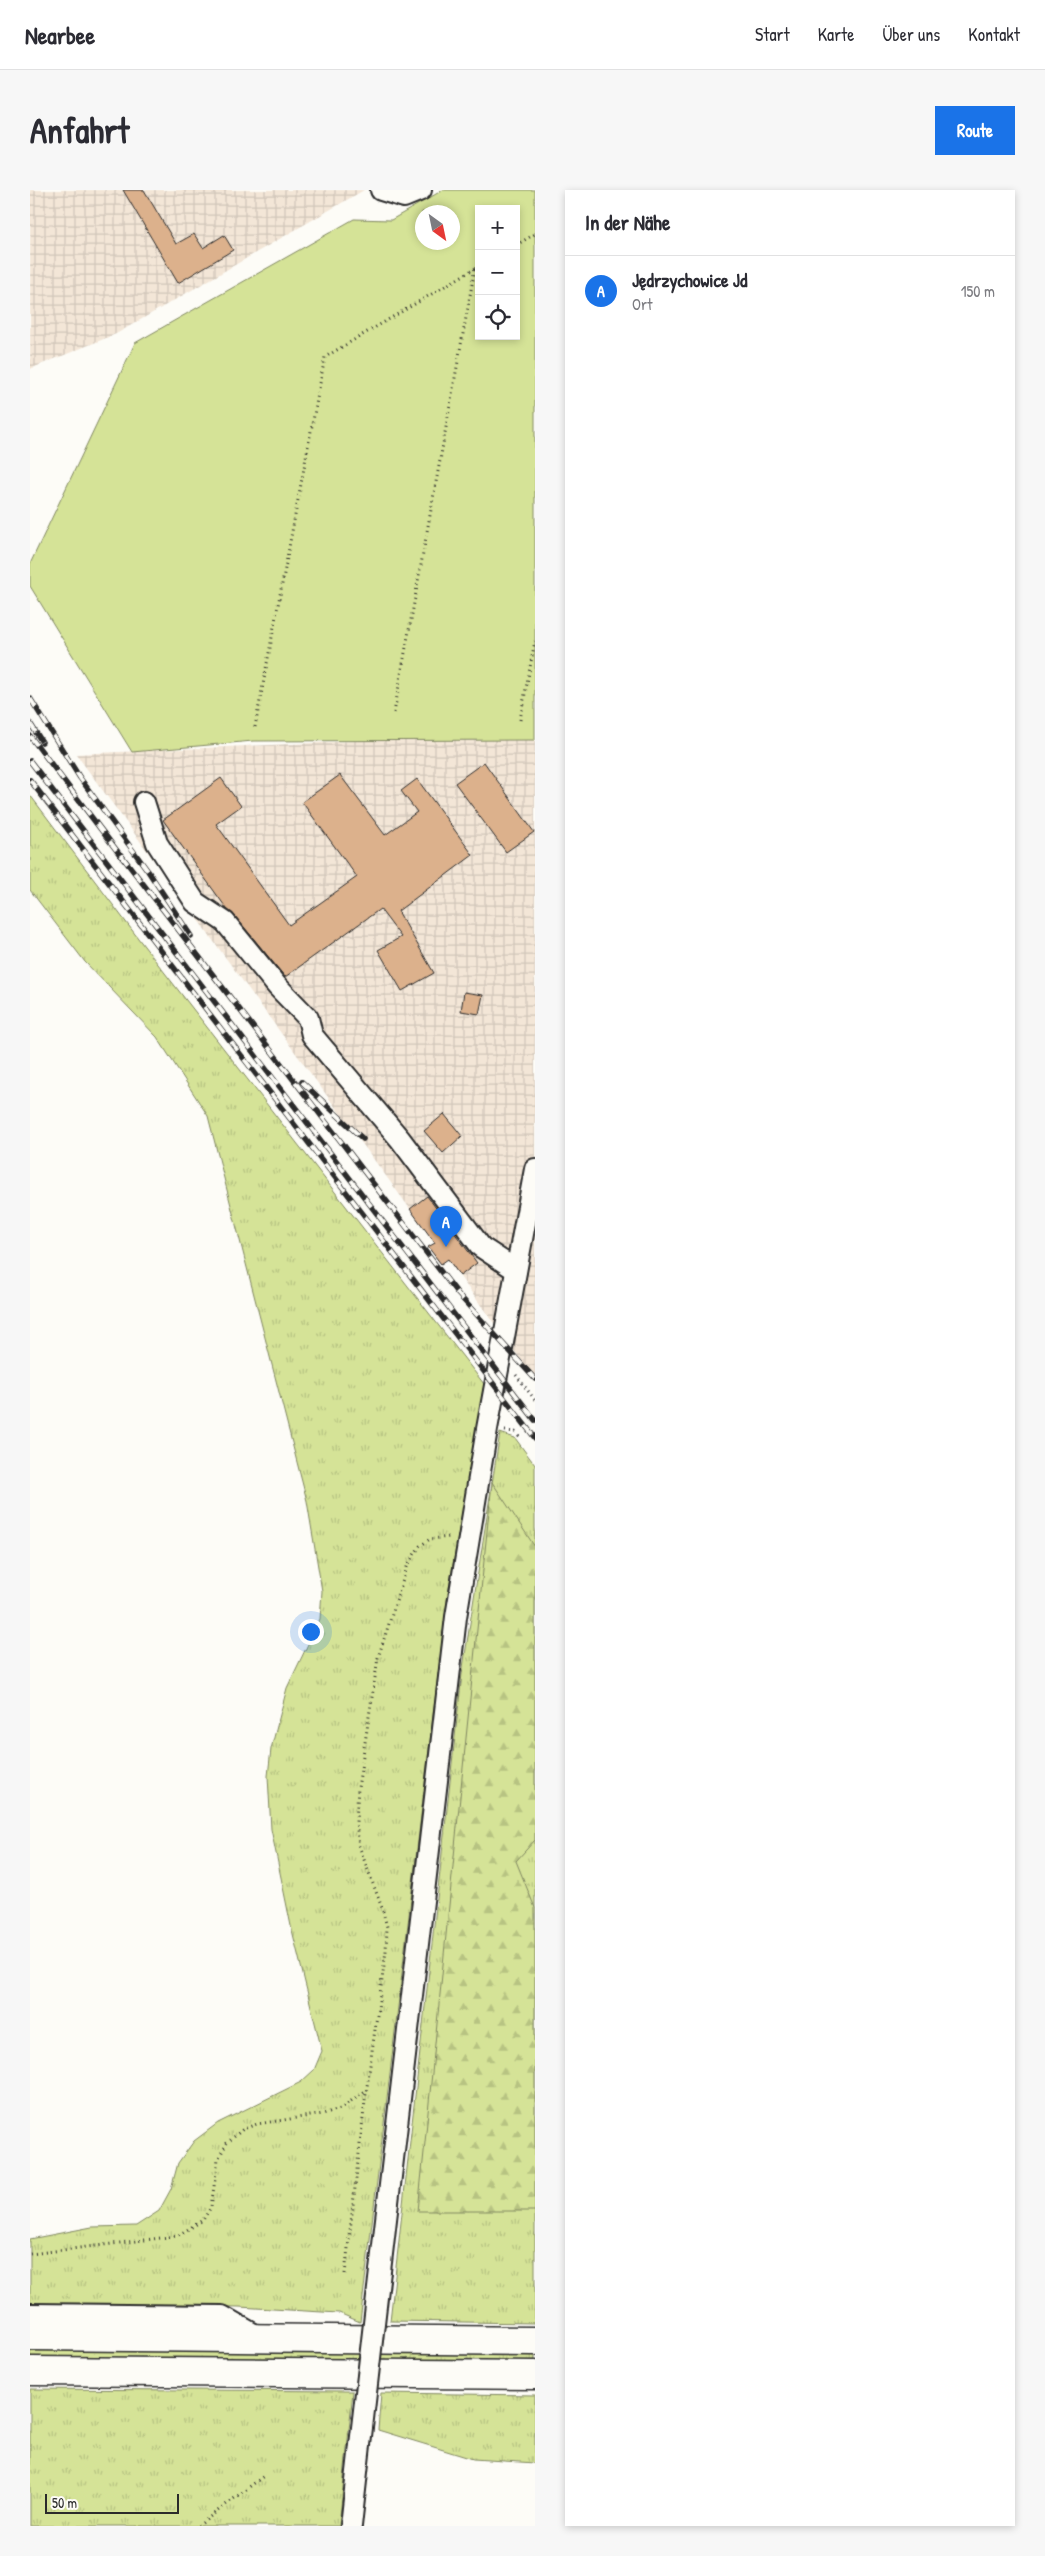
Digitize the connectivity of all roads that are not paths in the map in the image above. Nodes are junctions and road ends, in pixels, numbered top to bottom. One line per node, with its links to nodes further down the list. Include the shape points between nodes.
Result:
1 (381, 190): 2 (street, via 404,197)
2 (421, 190)
3 (144, 802): 5 (street, via 157,843 195,902 225,922 277,986 308,1018 312,1035 400,1139 481,1247)
4 (535, 1169): 5 (street)
5 (516, 1270): 12 (street, bridge, via 456,1617)
6 (30, 2314): 8 (street, via 222,2316)
7 (30, 2336): 8 (highway)
8 (261, 2338): 9 (highway)
9 (535, 2341)
10 (30, 2371): 11 (highway)
11 (535, 2375)
12 (351, 2526)

